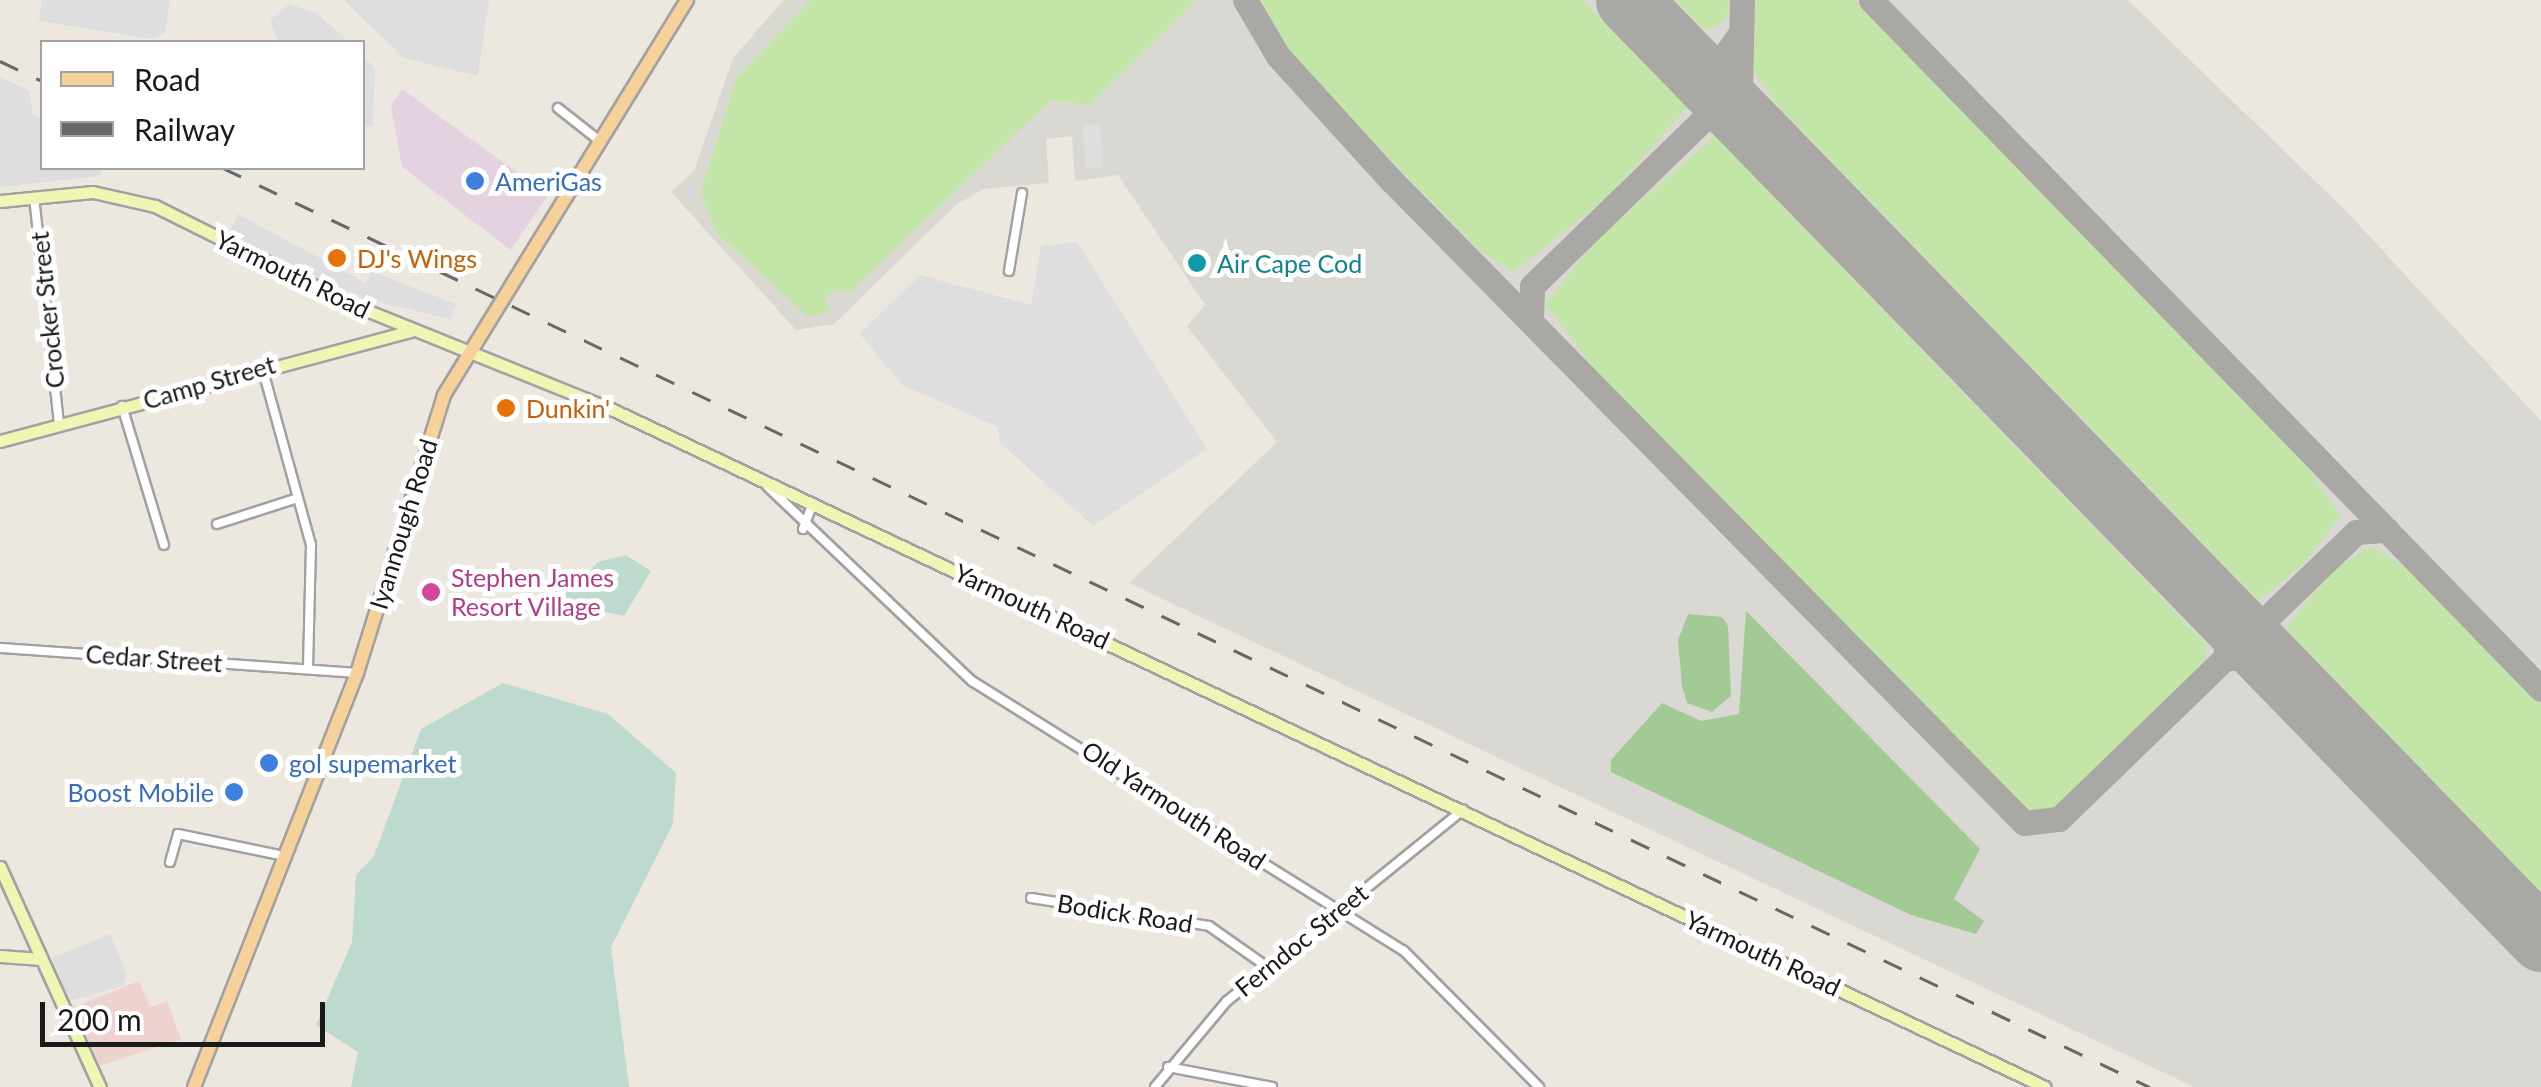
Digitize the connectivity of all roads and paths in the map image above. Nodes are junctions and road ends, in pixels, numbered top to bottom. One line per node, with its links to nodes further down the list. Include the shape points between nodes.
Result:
1 (687, 0): 3 (main road, Iyannough Road)
2 (558, 108): 3 (street)
3 (601, 142): 11 (main road, Iyannough Road)
4 (1022, 193): 7 (street)
5 (34, 197): 6 (main road, Yarmouth Road); 8 (main road, Yarmouth Road, via 93,192 143,201); 14 (street, Crocker Street)
6 (0, 201)
7 (1009, 271)
8 (366, 310): 9 (main road, Yarmouth Road); 10 (main road)
9 (420, 330): 10 (main road, Camp Street); 11 (main road, Yarmouth Road)
10 (365, 338): 12 (main road, Camp Street)
11 (469, 345): 16 (main road, Yarmouth Road); 24 (main road, Iyannough Road, via 434,423)
12 (262, 367): 13 (main road, Camp Street); 17 (street)
13 (122, 406): 14 (main road, Camp Street); 21 (street)
14 (59, 424): 15 (main road, Camp Street)
15 (0, 441)
16 (762, 479): 18 (main road, Yarmouth Road); 20 (street, Old Yarmouth Road)
17 (298, 498): 19 (street); 23 (street, via 313,566)
18 (813, 503): 20 (street); 25 (main road, Yarmouth Road)
19 (217, 524)
20 (803, 528): 30 (street, Old Yarmouth Road, via 972,681)
21 (164, 545)
22 (0, 648): 23 (street, Cedar Street)
23 (308, 668): 24 (street, Cedar Street)
24 (356, 672): 26 (main road, Iyannough Road)
25 (1463, 810): 30 (street, Ferndoc Street); 40 (main road, Yarmouth Road)
26 (284, 856): 27 (street, via 178,834); 36 (main road, Iyannough Road)
27 (170, 862)
28 (0, 866): 32 (main road)
29 (1031, 898): 33 (street, Bodick Road, via 1209,926)
30 (1342, 909): 33 (street, Ferndoc Street); 39 (street, Old Yarmouth Road, via 1430,971)
31 (0, 956): 32 (main road)
32 (41, 960): 35 (main road)
33 (1266, 966): 34 (street, Ferndoc Street)
34 (1168, 1067): 37 (street, Ferndoc Street); 38 (street)
35 (100, 1087)
36 (194, 1087)
37 (1155, 1087)
38 (1272, 1087)
39 (1539, 1087)
40 (2045, 1087)

